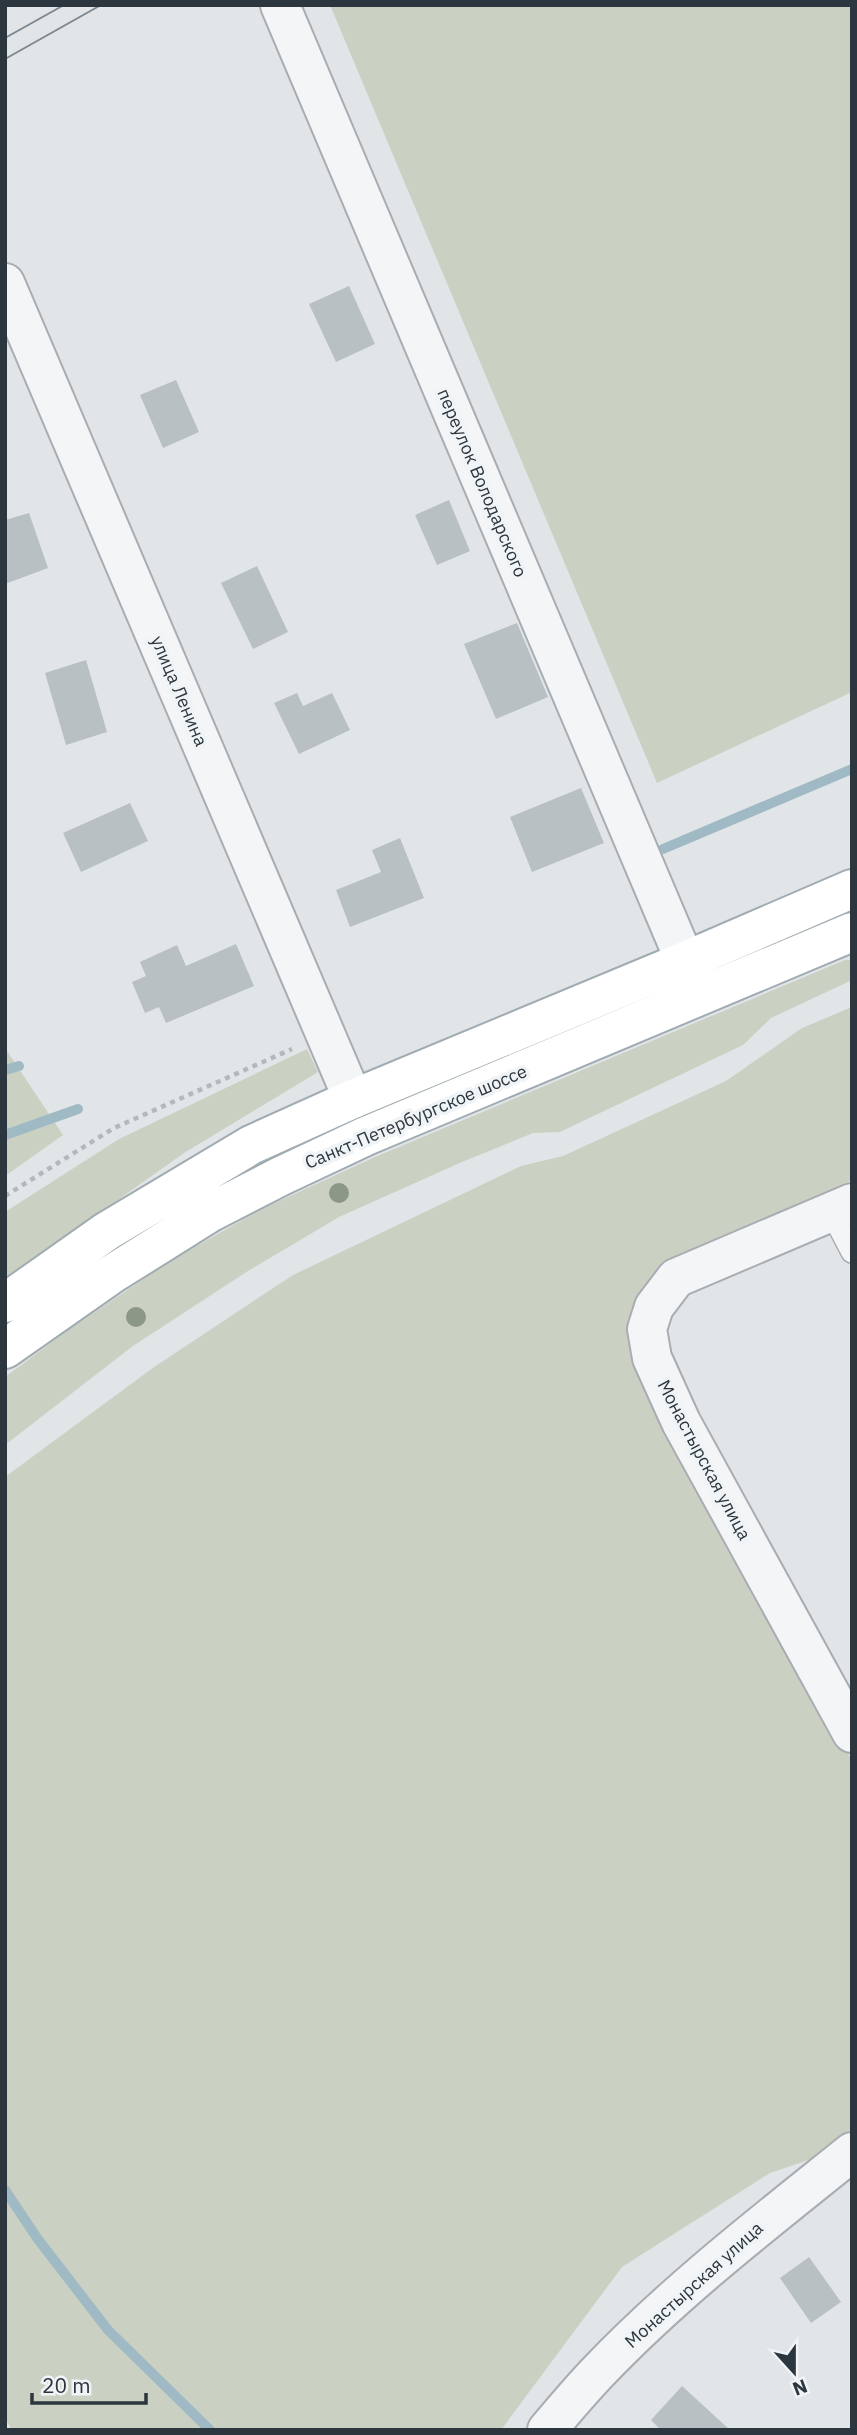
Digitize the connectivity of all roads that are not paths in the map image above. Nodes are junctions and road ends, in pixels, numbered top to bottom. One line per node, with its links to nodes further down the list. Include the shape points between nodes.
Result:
1 (280, 5): 5 (street, переулок Володарского)
2 (5, 282): 6 (street, улица Ленина)
3 (852, 889): 5 (main road)
4 (852, 932): 10 (main road, Санкт-Петербургское шоссе, via 281,1175 112,1274)
5 (685, 961): 6 (main road)
6 (353, 1099): 9 (main road, via 251,1145 181,1185)
7 (841, 1207): 8 (lane); 11 (street, Монастырская улица, via 676,1278 654,1307 647,1329 652,1358 681,1422)
8 (852, 1252)
9 (5, 1303)
10 (5, 1349)
11 (852, 1733)
12 (852, 2152): 13 (street, Монастырская улица, via 669,2304 597,2372)
13 (547, 2430)

